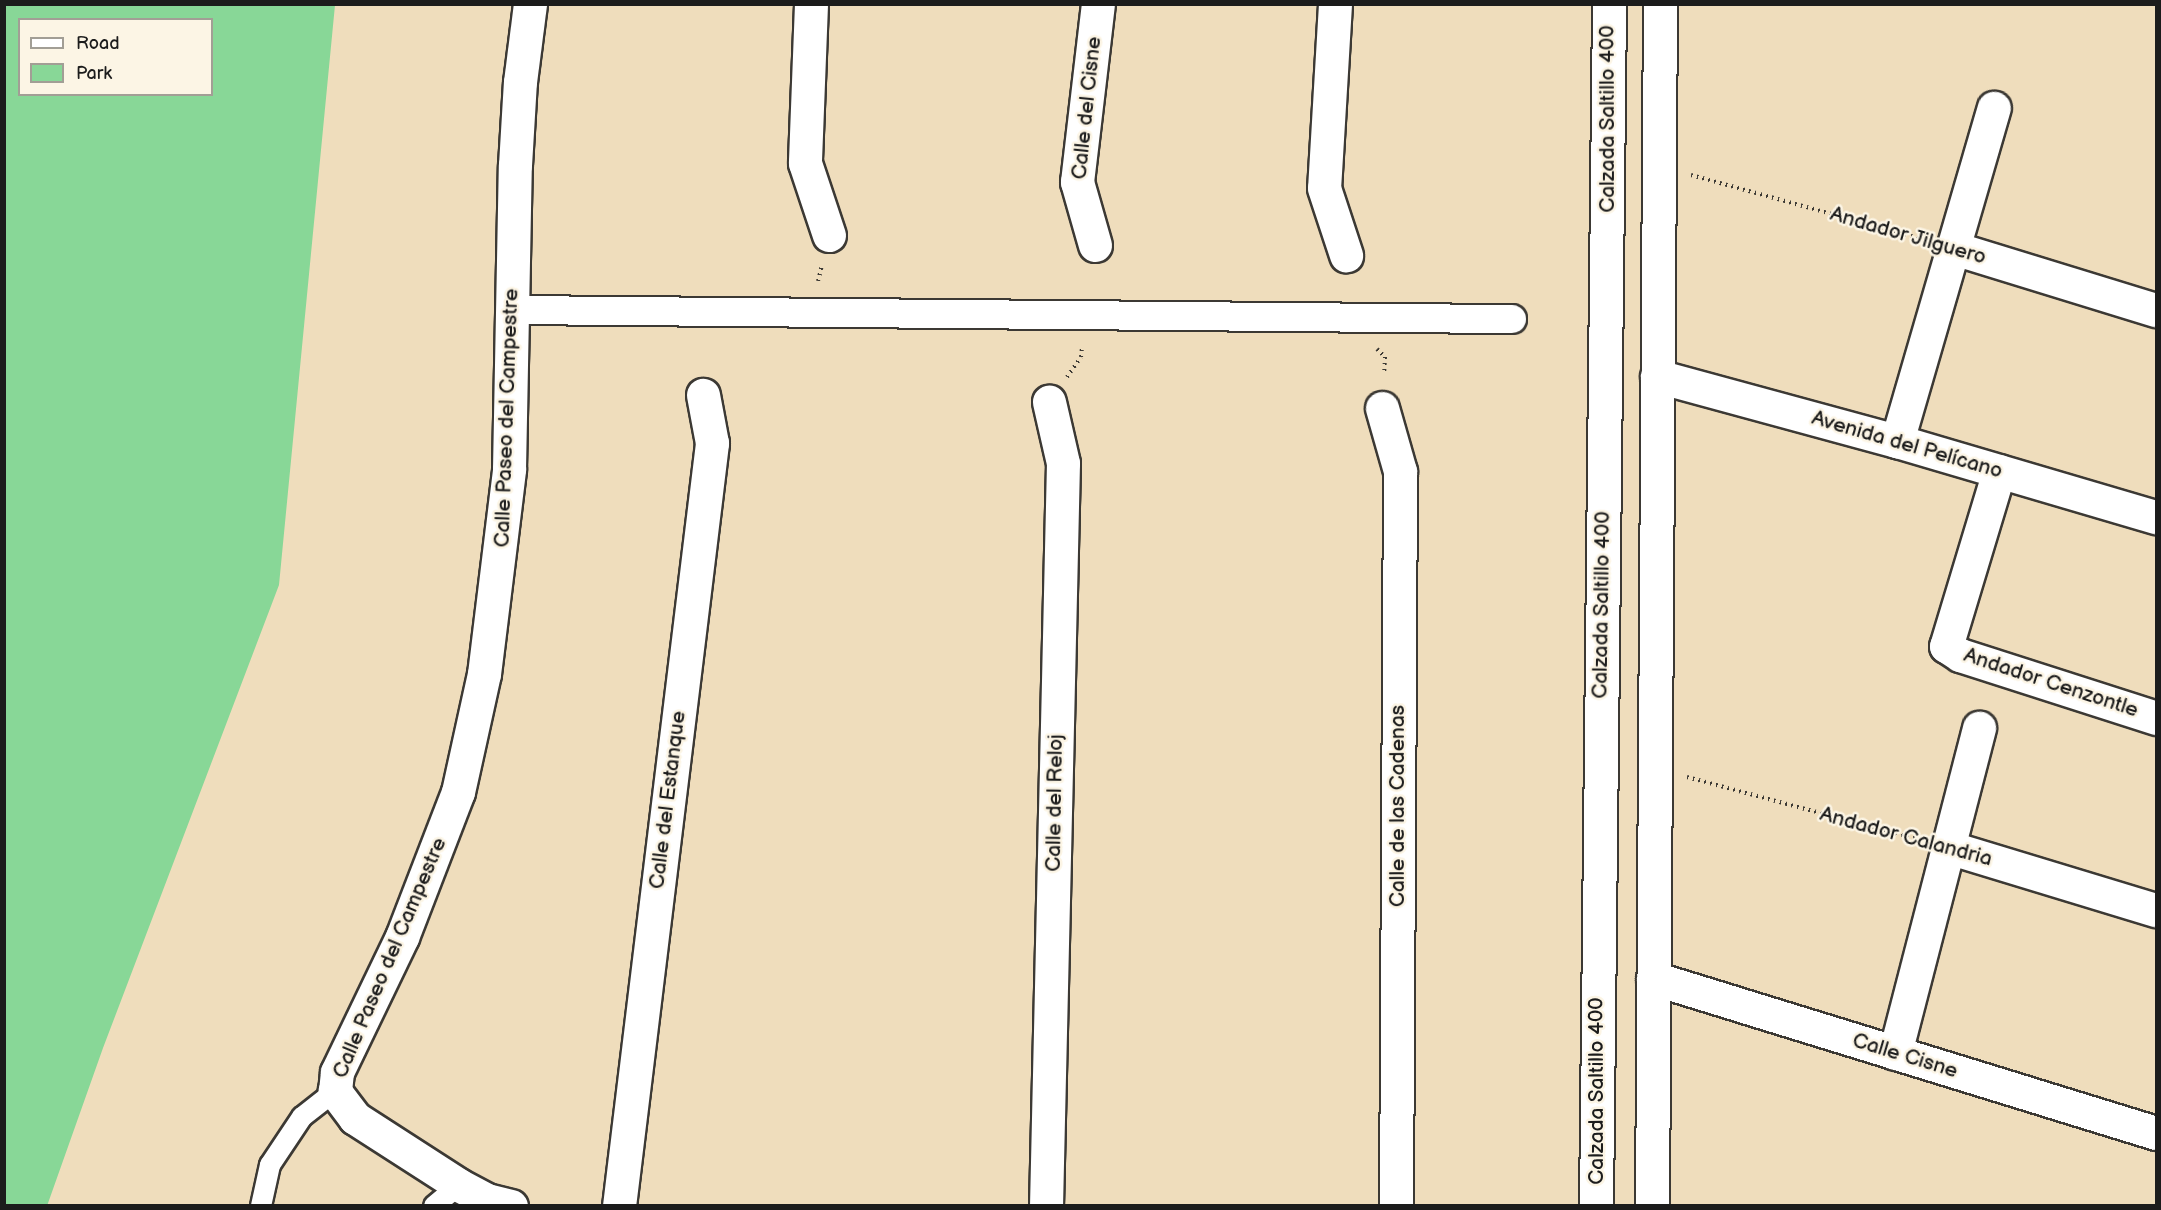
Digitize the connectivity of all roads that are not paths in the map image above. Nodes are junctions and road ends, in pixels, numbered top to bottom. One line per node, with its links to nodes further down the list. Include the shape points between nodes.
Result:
1 (530, 4): 12 (street, Calle Paseo del Campestre, via 520,82)
2 (811, 4): 8 (street, via 805,163)
3 (1098, 4): 9 (street, Calle del Cisne, via 1077,182)
4 (1335, 4): 11 (street, via 1324,188)
5 (1609, 4): 36 (street, Calzada Saltillo 400)
6 (1660, 4): 15 (street)
7 (1994, 108): 10 (street)
8 (829, 235)
9 (1095, 245)
10 (1954, 248): 13 (street, Andador Jilguero); 19 (street)
11 (1346, 255)
12 (512, 310): 14 (street); 28 (street, Calle Paseo del Campestre, via 509,469 500,567 484,674 458,792 402,937 337,1072)
13 (2157, 310)
14 (1512, 319)
15 (1657, 376): 19 (street, Avenida del Pelícano); 26 (street)
16 (703, 395): 33 (street, Calle del Estanque, via 712,442)
17 (1049, 402): 34 (street, Calle del Reloj, via 1063,463)
18 (1382, 408): 35 (street, Calle de las Cadenas, via 1400,471)
19 (1897, 441): 20 (street, Avenida del Pelícano)
20 (1999, 471): 21 (street, Avenida del Pelícano); 22 (street, Andador Cenzontle, via 1946,646 1960,655)
21 (2157, 517)
22 (2157, 718)
23 (1979, 728): 24 (street)
24 (1948, 847): 25 (street, Andador Calandria); 27 (street)
25 (2157, 910)
26 (1653, 978): 27 (street, Calle Cisne); 37 (street)
27 (1895, 1053): 29 (street, Calle Cisne)
28 (335, 1091): 30 (street, via 355,1118); 31 (lane, via 302,1117 270,1165)
29 (2157, 1133)
30 (447, 1195): 32 (street)
31 (261, 1206)
32 (511, 1206)
33 (619, 1206)
34 (1046, 1206)
35 (1396, 1206)
36 (1596, 1206)
37 (1652, 1206)

